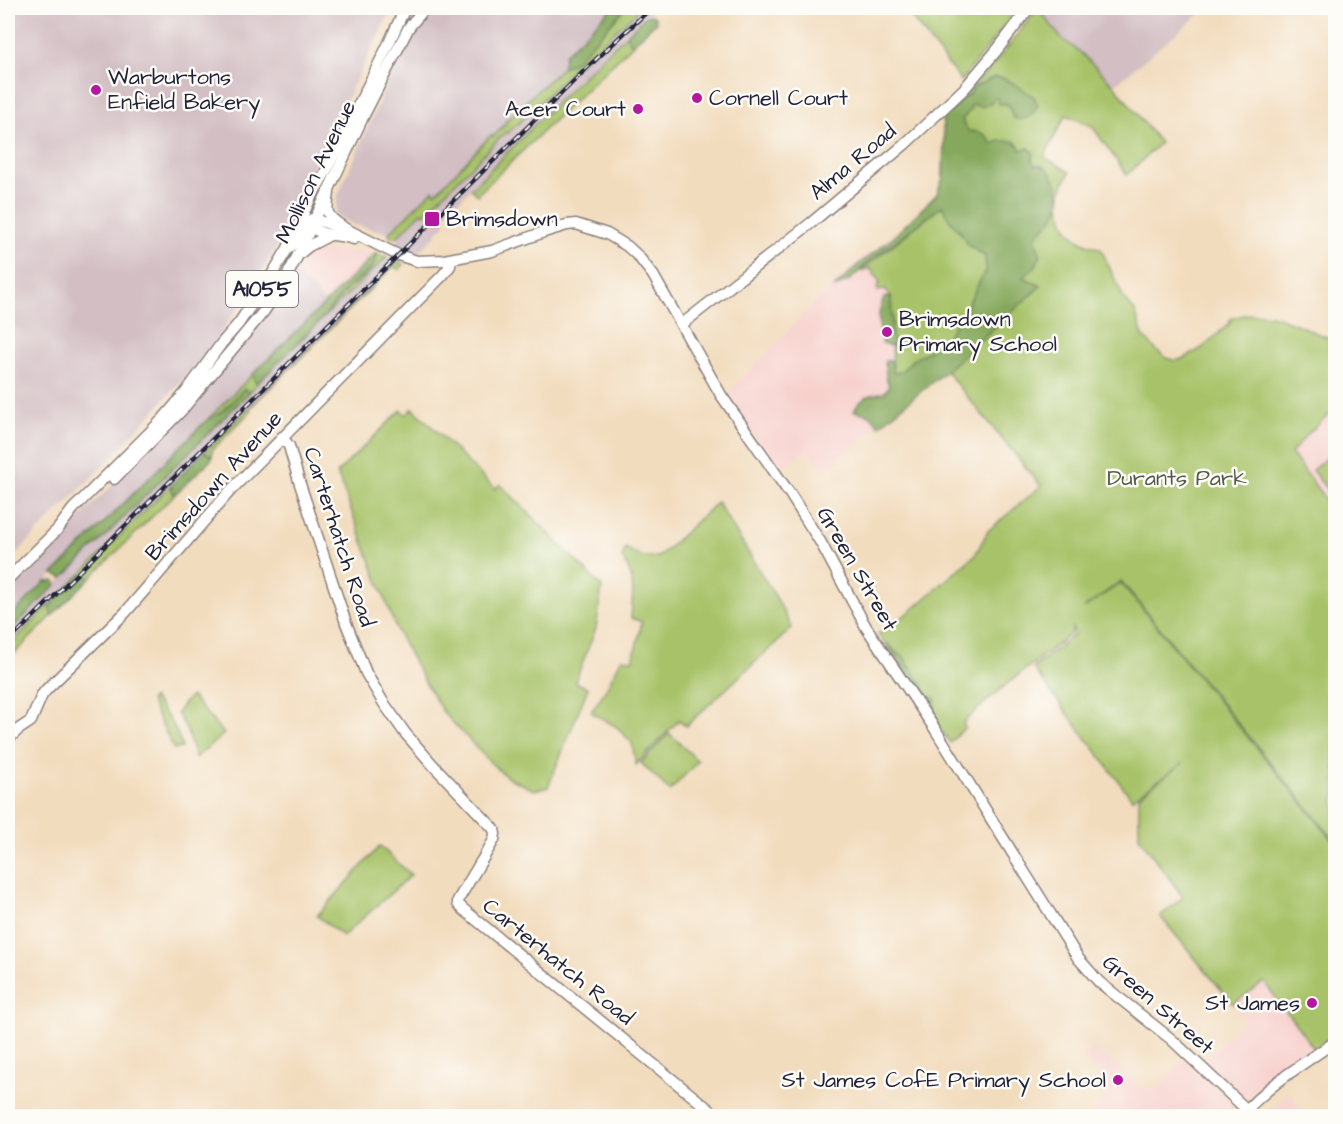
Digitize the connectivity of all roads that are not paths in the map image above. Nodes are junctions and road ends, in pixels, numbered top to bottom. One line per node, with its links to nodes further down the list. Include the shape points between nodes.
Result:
1 (405, 8): 6 (street, Mollison Avenue / A1055, via 311,196)
2 (417, 8): 3 (street, Mollison Avenue / A1055)
3 (424, 8): 5 (street, Mollison Avenue / A1055, via 409,27)
4 (1029, 8): 12 (street, Alma Road, via 964,89 904,145)
5 (329, 187): 6 (street, Mollison Avenue / A1055); 7 (street, via 327,212)
6 (309, 221): 7 (street, Green Street); 8 (street, Green Street); 10 (street, Mollison Avenue / A1055); 14 (street, Mollison Avenue / A1055, via 240,323 186,392)
7 (344, 228): 9 (street, Green Street)
8 (330, 235): 9 (street, Green Street); 10 (street)
9 (363, 237): 11 (street, Green Street, via 413,261)
10 (298, 255): 14 (street, Mollison Avenue / A1055, via 264,311 181,411 78,514)
11 (451, 259): 12 (street, Green Street, via 492,251 576,224 615,239 638,256); 13 (street, Brimsdown Avenue, via 443,275)
12 (681, 325): 18 (street, Green Street, via 721,395 790,494 866,627 935,729 1077,958 1099,982 1171,1039)
13 (282, 437): 16 (street, Brimsdown Avenue, via 125,613 47,689 31,721); 19 (street, Carterhatch Road, via 289,446 366,673 405,733 494,829 494,840 458,904)
14 (58, 529): 15 (street, Mollison Avenue / A1055)
15 (8, 579)
16 (8, 739)
17 (1335, 1041): 18 (street, via 1277,1083)
18 (1244, 1113)
19 (717, 1116)

